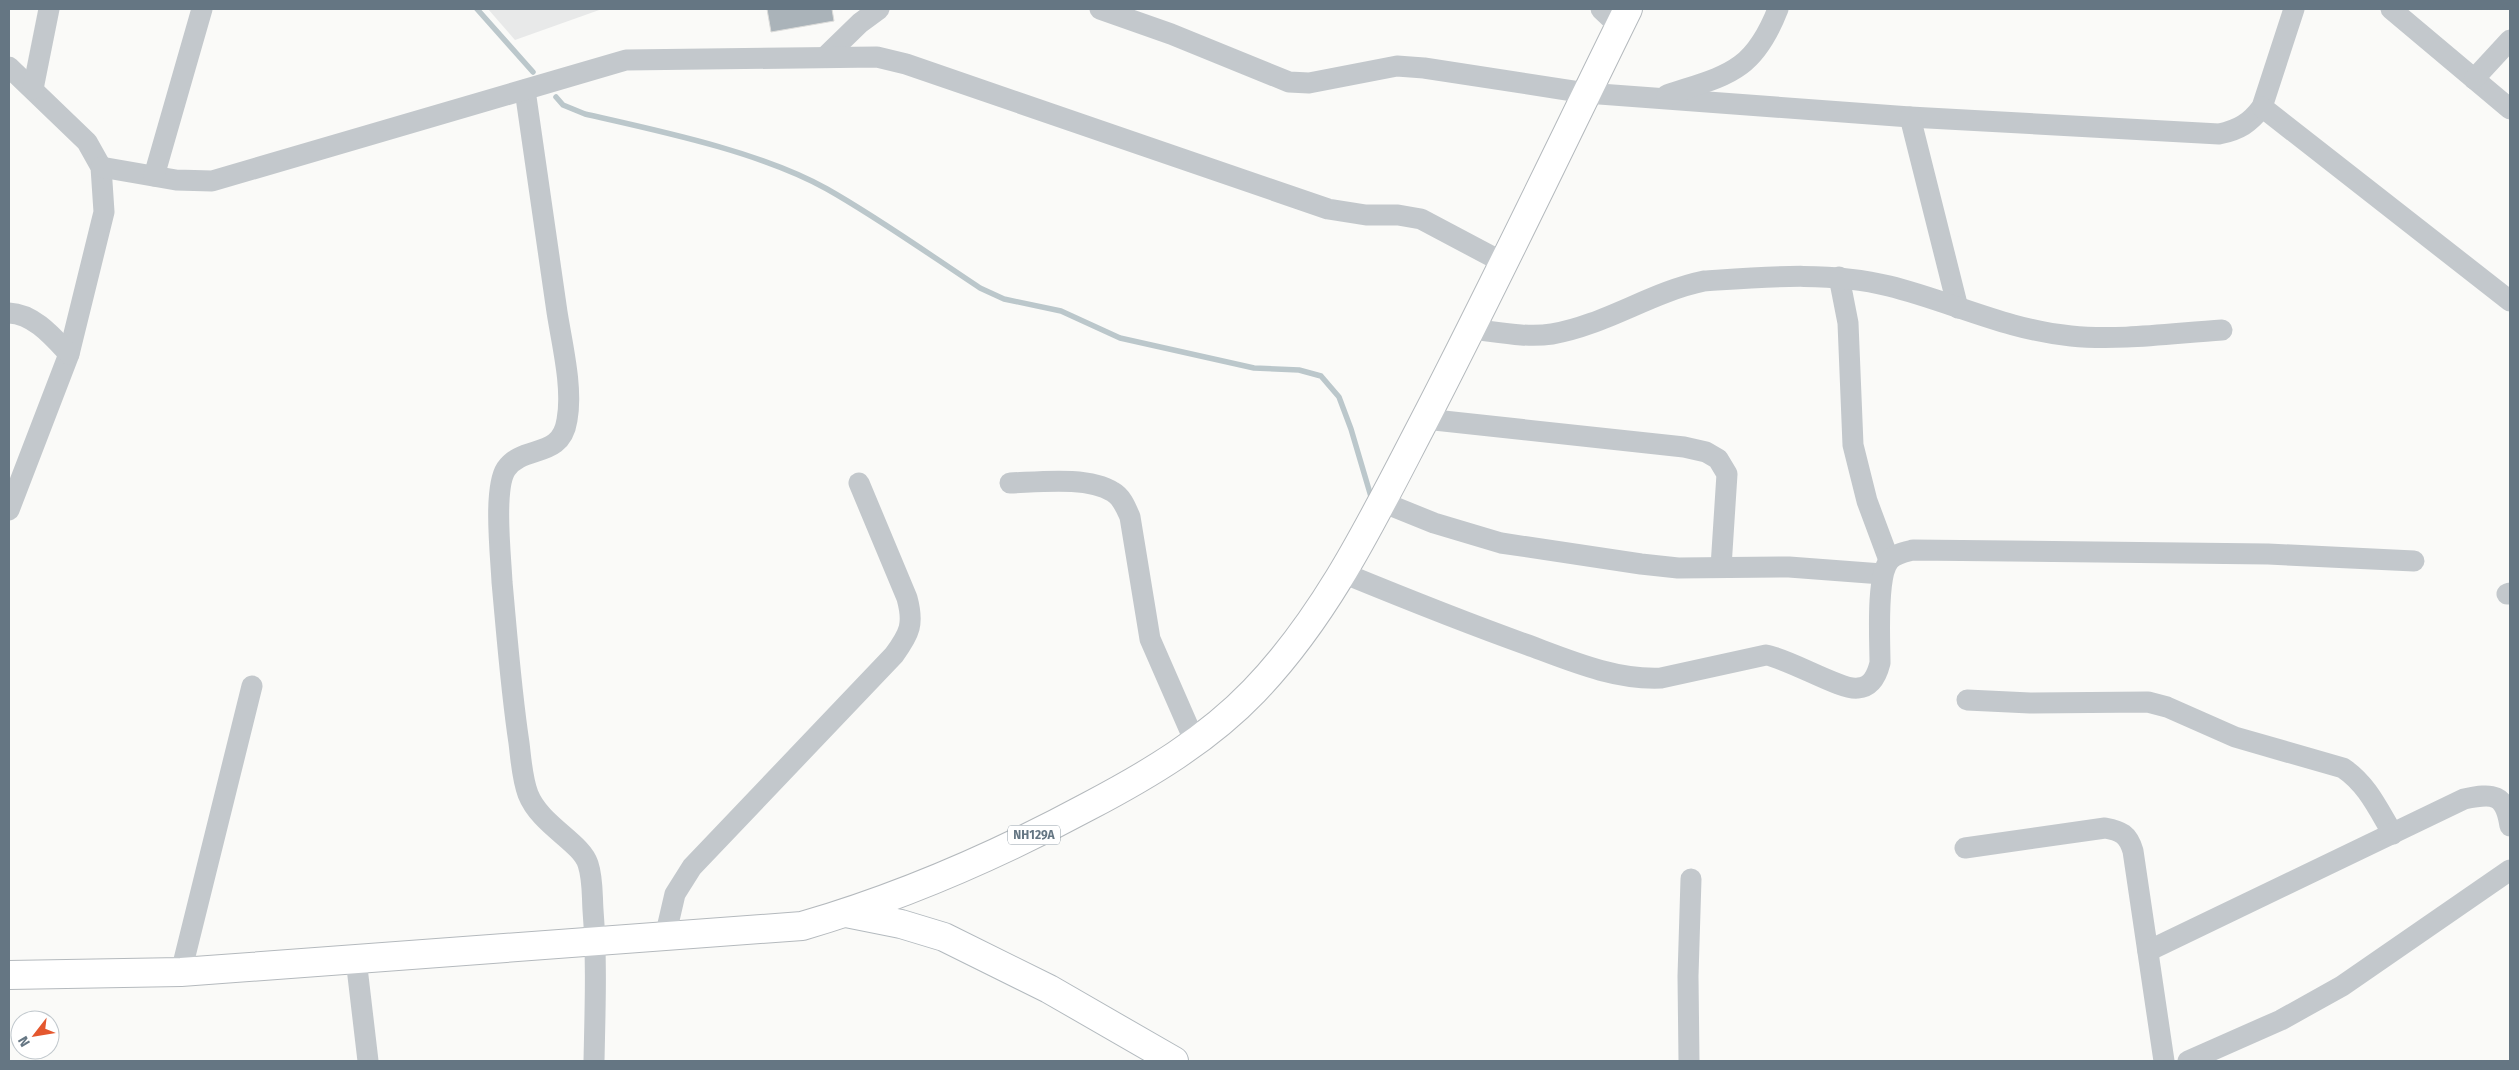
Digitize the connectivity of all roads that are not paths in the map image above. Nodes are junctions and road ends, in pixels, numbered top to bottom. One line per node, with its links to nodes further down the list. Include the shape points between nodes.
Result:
1 (49, 9): 13 (street)
2 (202, 9): 21 (street)
3 (879, 9): 10 (street)
4 (1100, 9): 15 (street, via 1289,82 1308,84 1397,66)
5 (1778, 9): 16 (street, via 1760,47 1734,70)
6 (2294, 9): 17 (street)
7 (2391, 9): 12 (street)
8 (1616, 14): 15 (main road, NH129A)
9 (2510, 40): 12 (street)
10 (825, 57): 14 (street, via 626,60); 22 (street, via 877,57 906,64 1328,209 1422,219)
11 (9, 67): 13 (street)
12 (2474, 79): 18 (street)
13 (32, 89): 20 (street, via 87,142)
14 (525, 90): 21 (street, via 229,178 198,182); 49 (street, via 562,346 568,419 564,431 549,449 516,459 506,470 500,487 502,582 513,707 528,794 539,812 583,852 588,863)
15 (1586, 93): 16 (street); 22 (main road, NH129A)
16 (1657, 98): 19 (street)
17 (2262, 107): 19 (street, via 2238,130 2219,134); 24 (street)
18 (2510, 109)
19 (1910, 117): 25 (street)
20 (101, 167): 21 (street); 29 (street, via 104,212)
21 (154, 176)
22 (1504, 263): 27 (main road, NH129A)
23 (1838, 277): 25 (street, via 1890,286); 27 (street, via 1704,281 1683,285 1574,329 1532,335); 36 (street, via 1848,323 1853,446)
24 (2510, 301)
25 (1958, 308): 28 (street, via 2019,327 2070,336 2094,338)
26 (9, 313): 29 (street, via 23,316 48,332)
27 (1471, 329): 30 (main road, NH129A)
28 (2222, 330)
29 (69, 354): 34 (street)
30 (1425, 419): 33 (main road, NH129A); 37 (street, via 1706,452 1718,460 1727,474)
31 (1010, 483): 41 (street, via 1096,485 1114,492 1123,502 1130,517 1150,639)
32 (859, 484): 48 (street, via 907,598 912,617 908,636 894,655 692,867 675,894)
33 (1382, 502): 37 (street, via 1434,523 1501,543 1641,564); 38 (main road, NH129A)
34 (9, 510)
35 (2414, 561): 36 (street, via 2268,554 1913,550 1900,552)
36 (1886, 567): 37 (street); 38 (street, via 1880,663 1876,676 1867,686 1857,689 1781,657 1766,655 1661,678 1617,674 1444,615)
37 (1721, 568)
38 (1343, 573): 41 (main road, NH129A, via 1314,620 1282,660 1252,693)
39 (252, 686): 52 (street)
40 (1967, 700): 43 (street, via 2148,702 2235,737 2343,768 2366,788)
41 (1195, 742): 47 (main road, NH129A, via 1129,785 1006,848)
42 (2510, 826): 43 (street, via 2501,800 2486,794 2464,799)
43 (2393, 834): 50 (street)
44 (1965, 848): 50 (street, via 2105,828 2121,831 2130,841 2133,851)
45 (2510, 870): 59 (street, via 2342,986 2281,1020)
46 (1690, 880): 57 (street)
47 (846, 912): 48 (main road, NH129A, via 802,926); 56 (main road, via 944,937 1049,990)
48 (664, 937): 49 (main road, NH129A)
49 (596, 942): 51 (main road, NH129A); 55 (street)
50 (2148, 951): 58 (street)
51 (356, 959): 52 (main road, NH129A); 54 (street)
52 (181, 972): 53 (main road, NH129A)
53 (9, 975)
54 (368, 1061)
55 (594, 1061)
56 (1174, 1061)
57 (1689, 1061)
58 (2164, 1061)
59 (2188, 1061)

